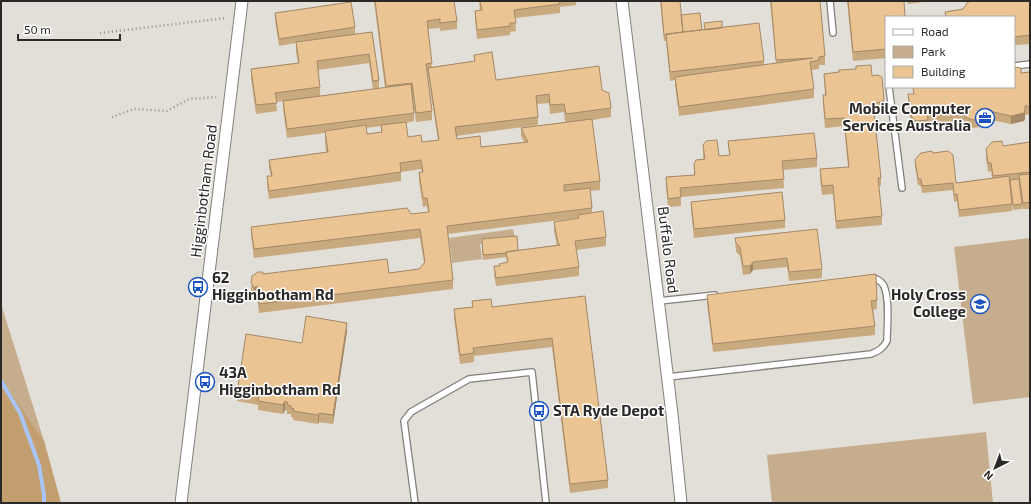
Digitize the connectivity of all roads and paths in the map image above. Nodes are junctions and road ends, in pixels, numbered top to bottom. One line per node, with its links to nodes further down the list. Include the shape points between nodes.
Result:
1 (242, 1): 17 (street, Higginbotham Road)
2 (622, 1): 15 (street, Buffalo Road)
3 (830, 1): 6 (lane)
4 (226, 18): 5 (path)
5 (100, 33)
6 (833, 33)
7 (1030, 64): 8 (lane)
8 (1015, 66)
9 (889, 88): 12 (lane)
10 (216, 97): 11 (path, via 189,99 167,111 134,108)
11 (112, 117)
12 (902, 188)
13 (860, 280): 16 (lane, via 875,278 885,288 887,341 878,352)
14 (720, 294): 15 (lane)
15 (659, 301): 16 (street, Buffalo Road)
16 (668, 377): 20 (street, Buffalo Road)
17 (181, 503)
18 (415, 503): 19 (lane, via 404,421 411,412 469,379 532,372)
19 (546, 503)
20 (681, 503)

